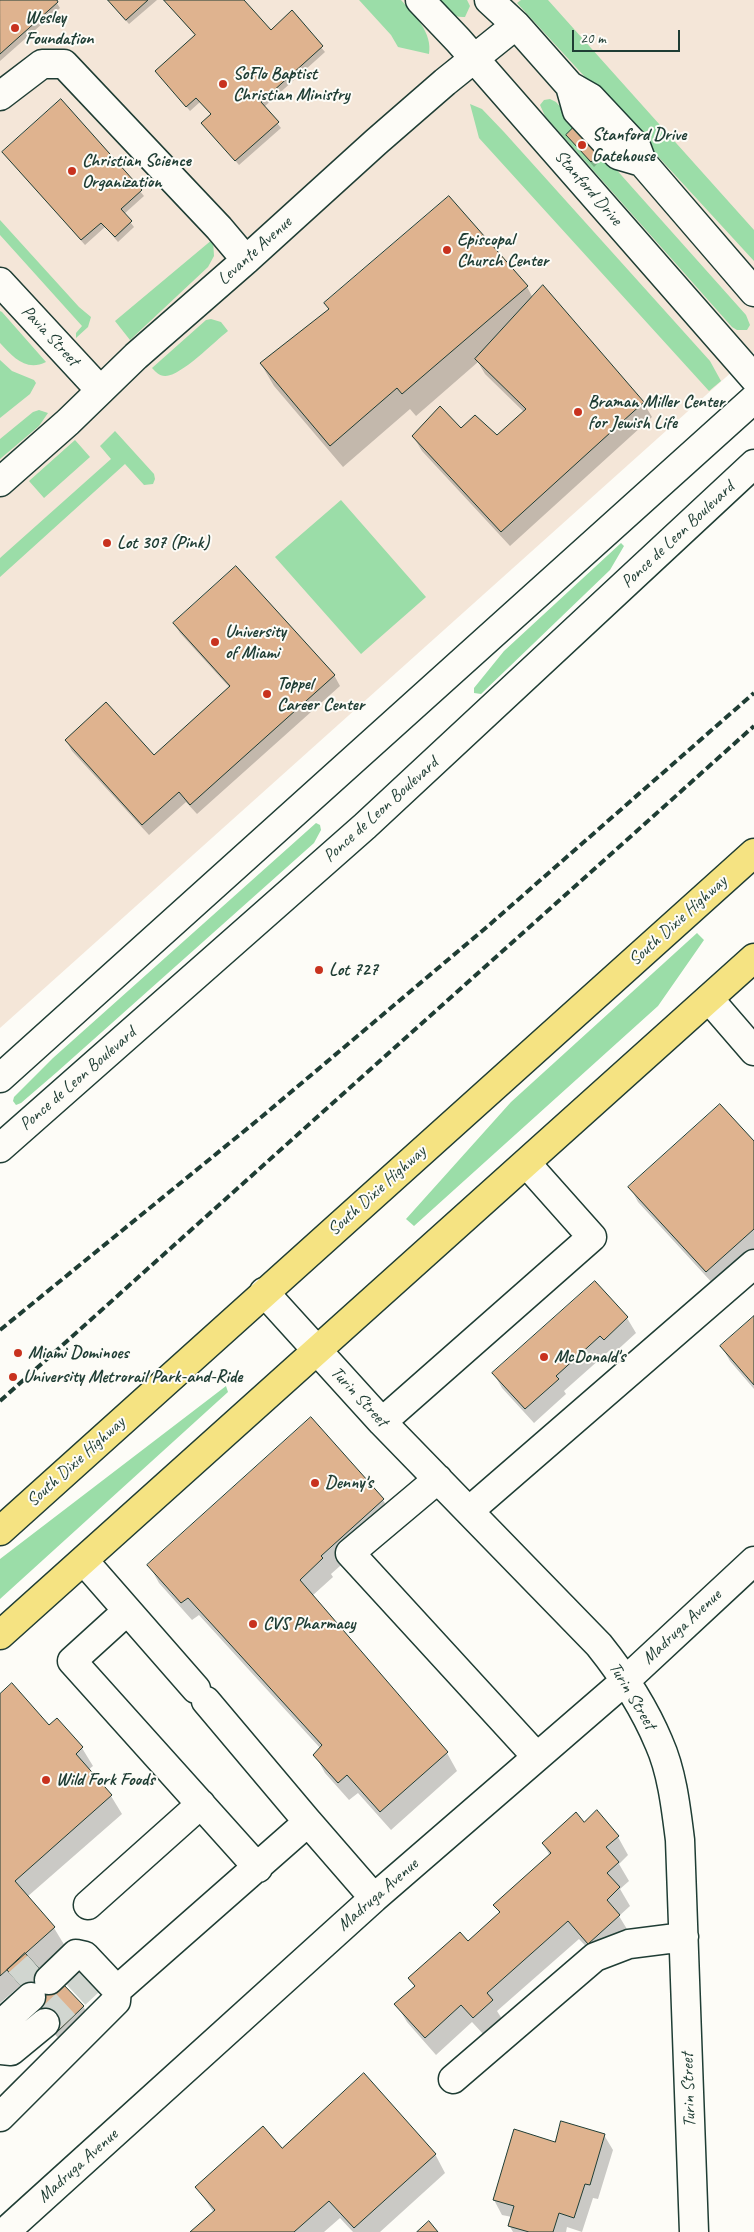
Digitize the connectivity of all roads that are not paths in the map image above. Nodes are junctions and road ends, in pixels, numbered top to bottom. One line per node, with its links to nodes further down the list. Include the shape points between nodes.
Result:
1 (420, 0): 4 (street, Stanford Drive)
2 (489, 0): 3 (street)
3 (516, 25): 4 (street, Levante Avenue); 8 (street, via 570,86 591,98 636,146 642,162)
4 (473, 58): 6 (street, Levante Avenue); 9 (street, Stanford Drive)
5 (0, 96): 6 (street, via 42,64 64,64)
6 (246, 260): 10 (street, Levante Avenue)
7 (0, 282): 10 (street, Pavia Street)
8 (754, 292)
9 (754, 378)
10 (100, 390): 13 (street, Levante Avenue)
11 (754, 399): 18 (street)
12 (754, 464): 19 (street, Ponce de Leon Boulevard, via 365,826)
13 (0, 482)
14 (754, 853): 22 (highway, South Dixie Highway)
15 (754, 958): 16 (highway)
16 (709, 999): 17 (street); 20 (highway)
17 (754, 1051)
18 (0, 1078)
19 (0, 1148)
20 (527, 1164): 23 (highway); 24 (street, via 592,1237)
21 (754, 1264): 26 (street)
22 (264, 1292): 23 (street, Turin Street); 27 (highway, South Dixie Highway)
23 (317, 1352): 24 (street, Turin Street); 28 (highway)
24 (382, 1422): 25 (street, Turin Street)
25 (438, 1479): 26 (street, Turin Street); 33 (street, via 350,1553)
26 (469, 1511): 32 (street, Turin Street, via 599,1645)
27 (0, 1531)
28 (84, 1561): 30 (street); 31 (highway)
29 (754, 1561): 32 (street, Madruga Avenue)
30 (127, 1611): 34 (street, via 72,1661); 35 (street)
31 (0, 1635)
32 (626, 1680): 33 (street, Madruga Avenue); 39 (street, Turin Street, via 660,1743 673,1794 680,1840)
33 (537, 1757): 37 (street, Madruga Avenue)
34 (200, 1804): 36 (street); 38 (street)
35 (308, 1822): 36 (street); 37 (street)
36 (258, 1868): 41 (street)
37 (374, 1898): 47 (street, Madruga Avenue)
38 (88, 1905)
39 (684, 1937): 45 (street, via 629,1944 596,1957); 48 (street, Turin Street)
40 (27, 1985): 41 (street, via 76,1954 85,1956); 43 (street)
41 (117, 1990): 46 (street, via 116,2001)
42 (45, 2023): 44 (street, via 11,2051)
43 (0, 2025)
44 (0, 2050)
45 (453, 2079)
46 (0, 2117)
47 (5, 2232)
48 (694, 2232)

